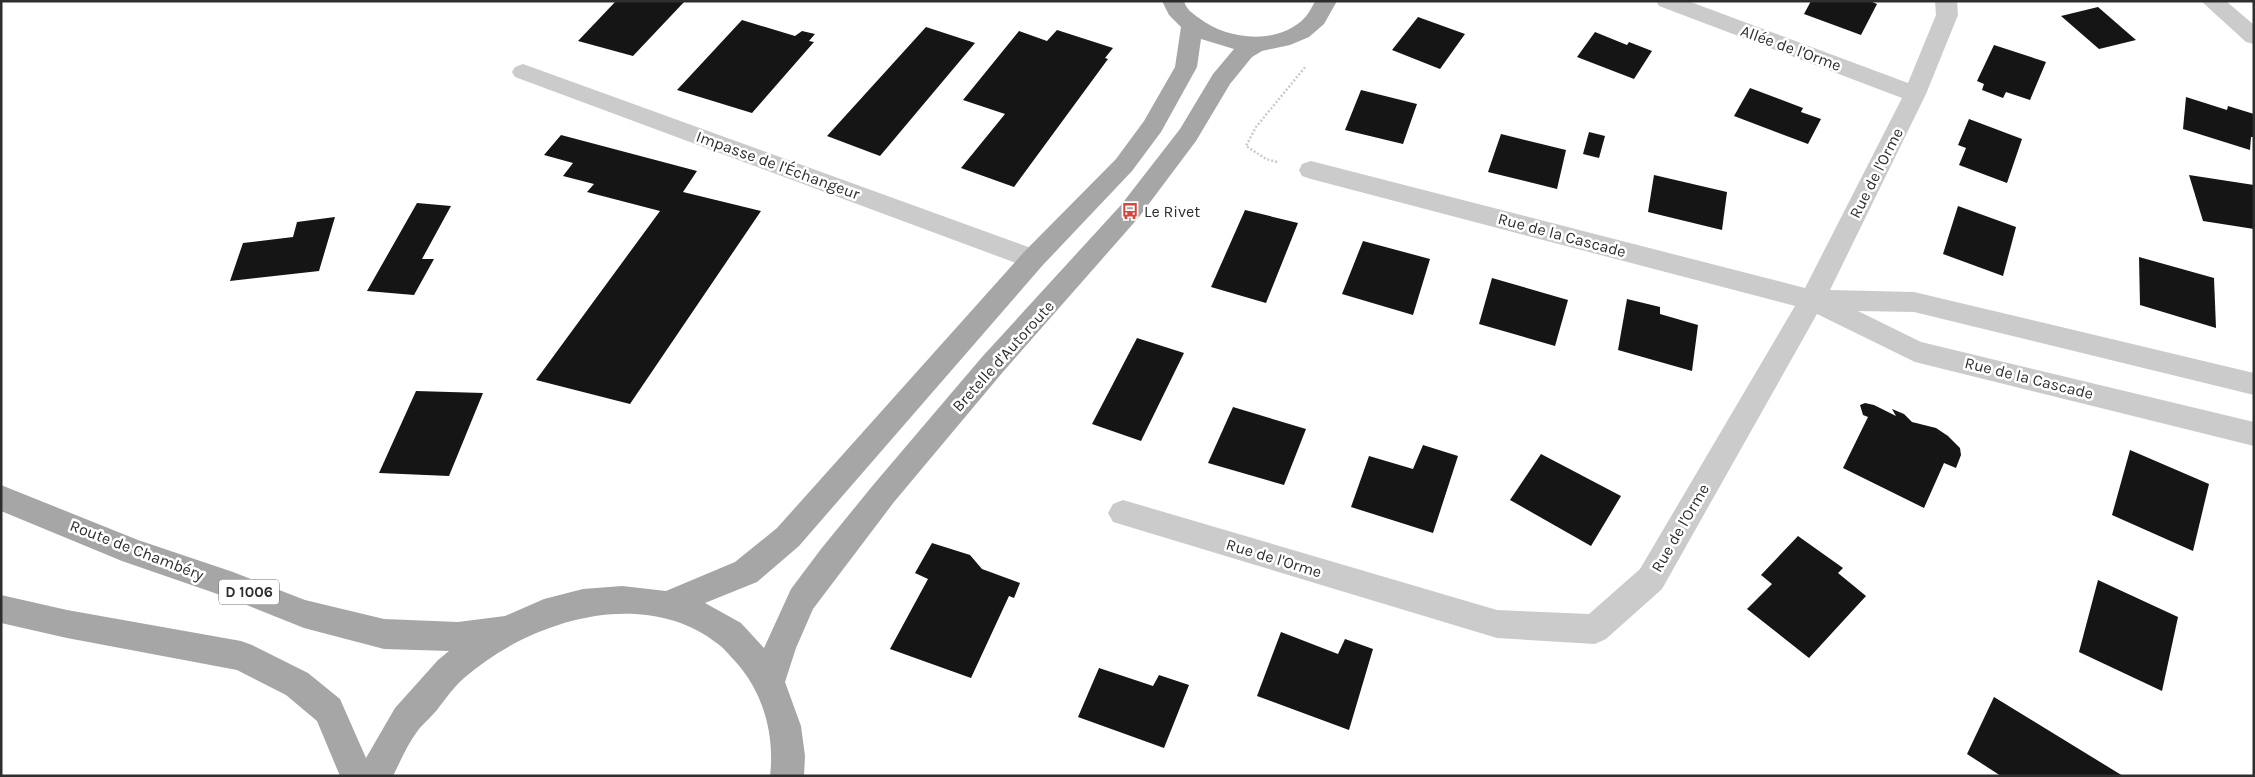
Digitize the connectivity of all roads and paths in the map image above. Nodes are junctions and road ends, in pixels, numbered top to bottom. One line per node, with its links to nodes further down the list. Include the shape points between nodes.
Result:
1 (1173, 1): 6 (main road, via 1174,8)
2 (1326, 1): 8 (main road, via 1322,15 1307,29 1284,40)
3 (1667, 1): 11 (street, Allée de l'Orme)
4 (1946, 1): 11 (street, Rue de l'Orme, via 1947,15)
5 (2212, 1): 7 (street)
6 (1192, 27): 8 (main road, via 1221,40); 13 (main road, via 1186,67 1153,126 1124,165)
7 (2254, 37)
8 (1256, 44): 22 (main road, Bretelle d'Autoroute, via 1244,52 1221,79 1188,136 1130,211 992,365 832,559 802,599)
9 (1311, 61): 12 (path, via 1256,127 1246,146 1266,159)
10 (523, 72): 13 (street, Impasse de l'Échangeur)
11 (1915, 94): 14 (street, Rue de l'Orme)
12 (1312, 170): 14 (street, Rue de la Cascade)
13 (1033, 259): 19 (main road, via 788,537 746,572)
14 (1812, 300): 15 (street, Rue de la Cascade, via 1914,302); 16 (street, Rue de la Cascade, via 1915,351); 18 (street, Rue de l'Orme, via 1651,579 1595,629 1497,624)
15 (2254, 384)
16 (2254, 434)
17 (1, 498): 21 (main road, Route de Chambéry / D 1006, via 133,552 304,614 384,634 458,637)
18 (1123, 512)
19 (669, 604): 21 (main road, via 631,599 590,602 549,612); 22 (main road, via 710,620 745,645)
20 (1, 609): 24 (main road, via 242,656 297,684 329,710)
21 (508, 630): 25 (main road, via 450,670 402,724)
22 (770, 680): 23 (main road, via 785,720)
23 (790, 772)
24 (357, 776)
25 (375, 776)

